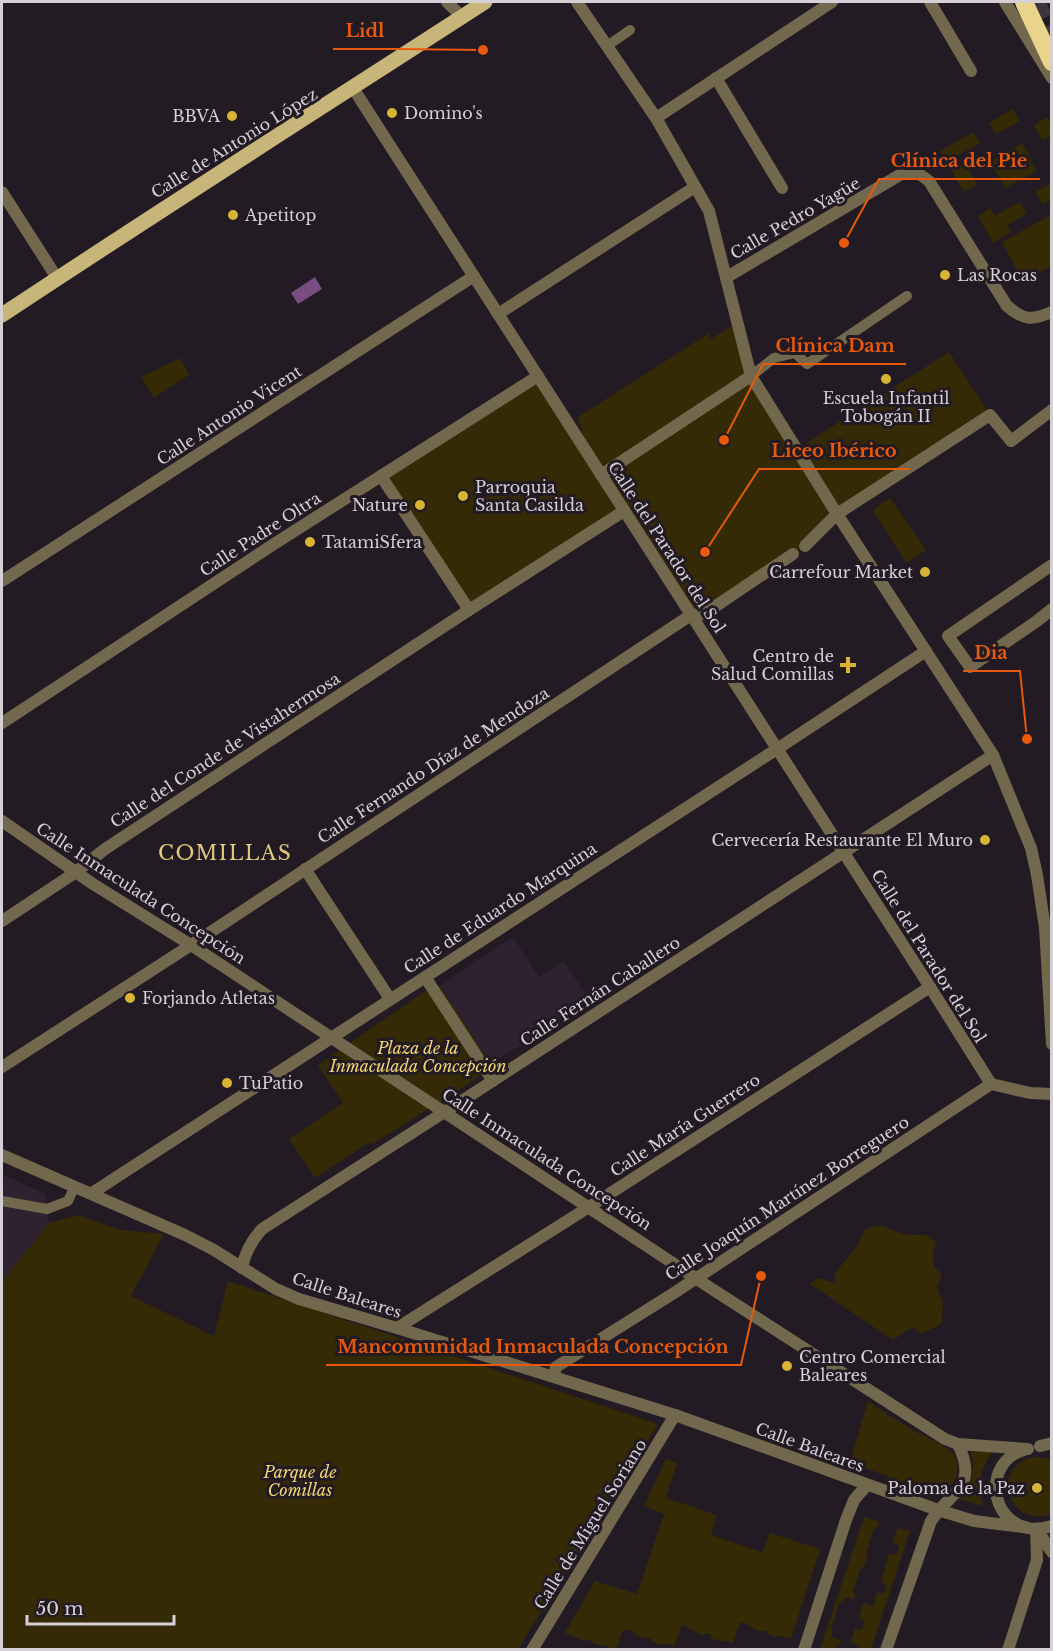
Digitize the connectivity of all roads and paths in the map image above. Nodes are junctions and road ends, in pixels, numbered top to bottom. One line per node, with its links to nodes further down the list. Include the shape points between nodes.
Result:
1 (447, 2): 8 (street)
2 (485, 2): 8 (main road, Calle de Antonio López)
3 (577, 2): 10 (street)
4 (832, 2): 13 (street)
5 (930, 2): 12 (street)
6 (1005, 2): 14 (street)
7 (1024, 2): 11 (highway)
8 (462, 17): 15 (main road, Calle de Antonio López)
9 (630, 30): 10 (lane)
10 (607, 46): 16 (street)
11 (1052, 62)
12 (971, 71)
13 (716, 78): 16 (street); 18 (street)
14 (1052, 78)
15 (353, 88): 20 (street, Calle del Parador del Sol); 22 (main road, Calle de Antonio López)
16 (656, 118): 17 (street)
17 (695, 187): 21 (street, via 709,211); 25 (street)
18 (782, 188)
19 (2, 192): 22 (street)
20 (474, 276): 25 (street, Calle del Parador del Sol); 37 (street, Calle Antonio Vicent)
21 (727, 277): 24 (street, Calle Pedro Yagüe, via 903,173 918,173 929,182 1007,306 1020,316 1037,318); 28 (street)
22 (57, 278): 26 (main road, Calle de Antonio López)
23 (908, 296): 28 (lane, via 807,364 795,353 774,358)
24 (1052, 312)
25 (498, 314): 27 (street, Calle del Parador del Sol)
26 (2, 315)
27 (538, 376): 30 (street, Calle del Parador del Sol); 31 (street, Calle Padre Oltra)
28 (751, 376): 30 (street); 33 (street)
29 (1052, 410): 33 (street, via 1011,441 990,416)
30 (601, 475): 32 (street, Calle del Parador del Sol)
31 (381, 476): 39 (street); 42 (street, Calle Padre Oltra)
32 (624, 511): 39 (street, Calle del Conde de Vistahermosa); 40 (street, Calle del Parador del Sol)
33 (837, 514): 34 (street); 41 (street)
34 (805, 546)
35 (793, 554): 40 (street, Calle Fernando Díaz de Mendoza, via 704,614)
36 (1052, 565): 38 (street, via 948,636 970,667)
37 (2, 581)
38 (1052, 609)
39 (470, 610): 48 (street, Calle del Conde de Vistahermosa, via 105,849)
40 (691, 615): 43 (street, Calle del Parador del Sol); 47 (street, Calle Fernando Díaz de Mendoza)
41 (926, 651): 43 (street, Calle de Eduardo Marquina); 44 (street)
42 (2, 723)
43 (777, 749): 46 (street, Calle del Parador del Sol); 51 (street, Calle de Eduardo Marquina)
44 (993, 755): 46 (street, Calle Fernán Caballero); 55 (street, via 1037,875 1045,928)
45 (2, 821): 48 (street, Calle Inmaculada Concepción)
46 (844, 853): 52 (street, Calle del Parador del Sol); 57 (street, Calle Fernán Caballero)
47 (305, 869): 50 (street, Calle Fernando Díaz de Mendoza); 53 (street)
48 (76, 872): 49 (street, Calle del Conde de Vistahermosa); 50 (street, Calle Inmaculada Concepción)
49 (2, 921)
50 (191, 945): 54 (street, Calle Inmaculada Concepción); 56 (street, Calle Fernando Díaz de Mendoza)
51 (424, 977): 53 (street, Calle de Eduardo Marquina); 57 (street)
52 (930, 987): 58 (street, Calle del Parador del Sol); 65 (street, Calle María Guerrero)
53 (390, 999): 54 (street, Calle de Eduardo Marquina)
54 (331, 1037): 60 (street, Calle Inmaculada Concepción); 63 (street, Calle de Eduardo Marquina)
55 (1052, 1044)
56 (2, 1067)
57 (493, 1080): 60 (street, Calle Fernán Caballero)
58 (991, 1084): 59 (street); 67 (street, Calle Joaquín Martínez Borreguero)
59 (1052, 1094)
60 (445, 1112): 65 (street, Calle Inmaculada Concepción); 66 (street, Calle Fernán Caballero, via 262,1229 250,1242)
61 (2, 1155): 62 (street, Calle Baleares)
62 (75, 1186): 63 (street, Calle Baleares); 64 (lane, via 68,1201 47,1209)
63 (92, 1193): 66 (street, Calle Baleares, via 185,1235)
64 (2, 1201)
65 (589, 1207): 67 (street, Calle Inmaculada Concepción); 68 (street, Calle María Guerrero)
66 (242, 1268): 68 (street, Calle Baleares, via 299,1299)
67 (696, 1277): 69 (street, Calle Joaquín Martínez Borreguero, via 556,1367); 72 (street, Calle Inmaculada Concepción)
68 (397, 1328): 69 (street, Calle Baleares)
69 (554, 1376): 70 (street, Calle Baleares)
70 (675, 1415): 74 (street, Calle Baleares); 81 (street, Calle de Miguel Soriano)
71 (1052, 1435): 73 (street)
72 (958, 1444): 73 (street, Calle Inmaculada Concepción); 75 (street, via 966,1475 956,1494)
73 (1043, 1447): 77 (street, via 1016,1452 1006,1460 995,1484 1002,1509)
74 (867, 1485): 75 (street, Calle Baleares); 82 (street, via 854,1500 846,1520)
75 (938, 1510): 77 (street, Calle Baleares, via 974,1521); 83 (street, via 926,1532)
76 (1052, 1526): 78 (street, Calle Baleares)
77 (1022, 1527): 78 (street, Calle Baleares)
78 (1036, 1529): 79 (street); 80 (street)
79 (1052, 1553): 80 (street)
80 (1037, 1560): 84 (street)
81 (532, 1650)
82 (804, 1650)
83 (886, 1650)
84 (1008, 1650)

